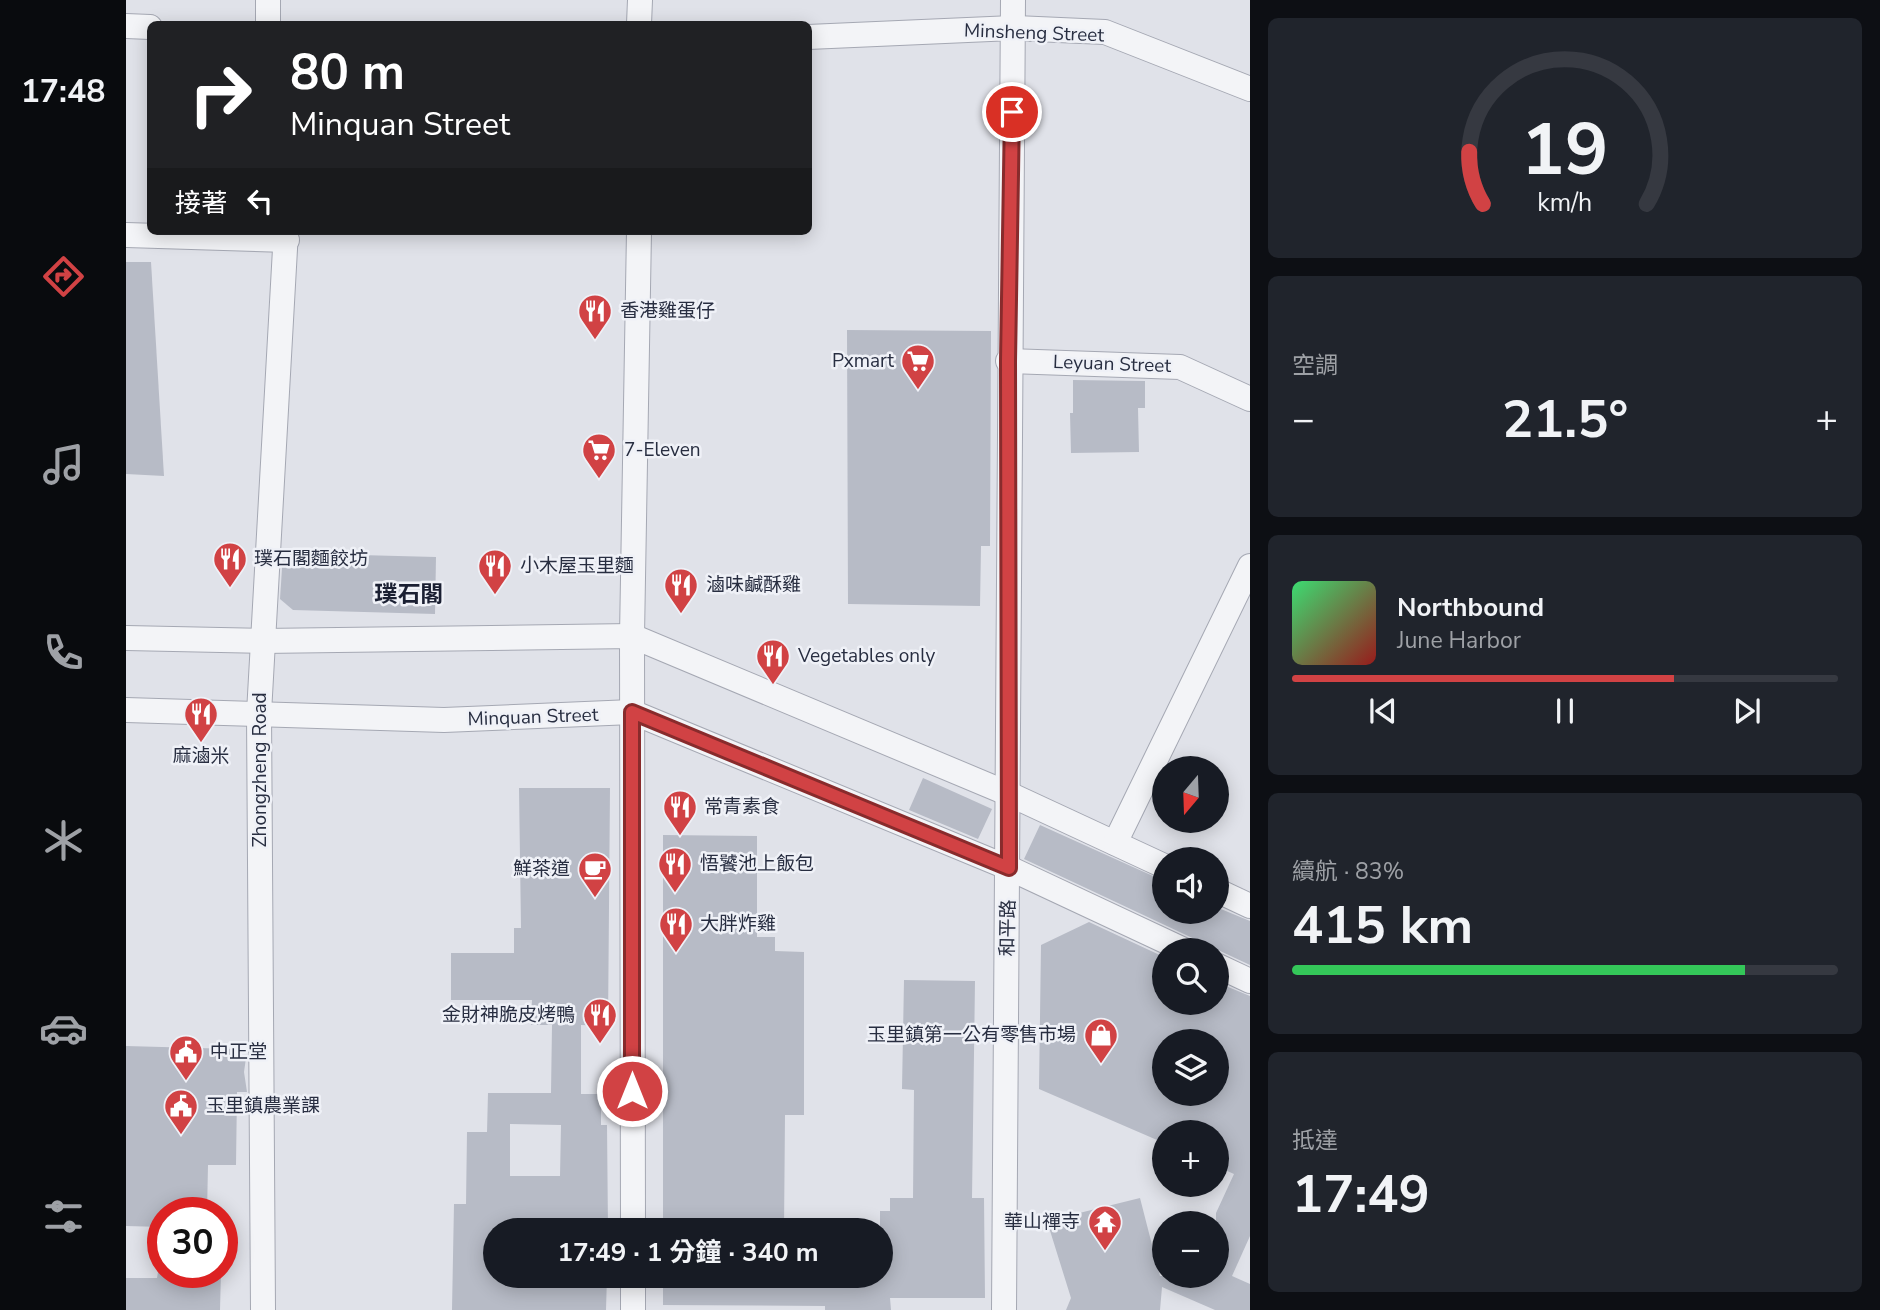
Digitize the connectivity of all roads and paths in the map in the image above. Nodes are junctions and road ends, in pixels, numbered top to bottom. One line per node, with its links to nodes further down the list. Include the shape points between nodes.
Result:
1 (268, 0): 4 (street)
2 (640, 0): 5 (street)
3 (1013, 0): 8 (street, 和平路)
4 (268, 21)
5 (639, 21)
6 (126, 26): 7 (street)
7 (147, 27)
8 (1013, 29): 9 (street, Minsheng Street); 10 (street, Minsheng Street, via 1105,32); 14 (street, 和平路)
9 (812, 37)
10 (1250, 89)
11 (287, 235): 13 (street); 19 (street, Zhongzheng Road)
12 (639, 235): 17 (street)
13 (126, 236)
14 (1008, 361): 15 (street, Leyuan Street, via 1180,367); 23 (street, 和平路)
15 (1250, 399)
16 (1250, 566): 24 (street)
17 (632, 636): 19 (street); 21 (street); 23 (street)
18 (126, 638): 19 (street)
19 (262, 641): 22 (street, Zhongzheng Road)
20 (126, 710): 22 (street, Minquan Street)
21 (632, 712): 22 (street, Minquan Street, via 444,720); 26 (street, Minquan Street); 32 (street)
22 (259, 713): 34 (street, Zhongzheng Road)
23 (1009, 794): 24 (street); 26 (street, 和平路)
24 (1115, 843): 25 (street)
25 (1152, 860)
26 (1009, 868): 29 (street, Minquan Street); 36 (street, 和平路)
27 (1229, 896): 28 (street)
28 (1250, 906)
29 (1158, 938)
30 (1229, 971): 31 (street)
31 (1250, 981)
32 (633, 1218)
33 (633, 1288): 35 (street)
34 (263, 1310)
35 (633, 1310)
36 (1004, 1310)

